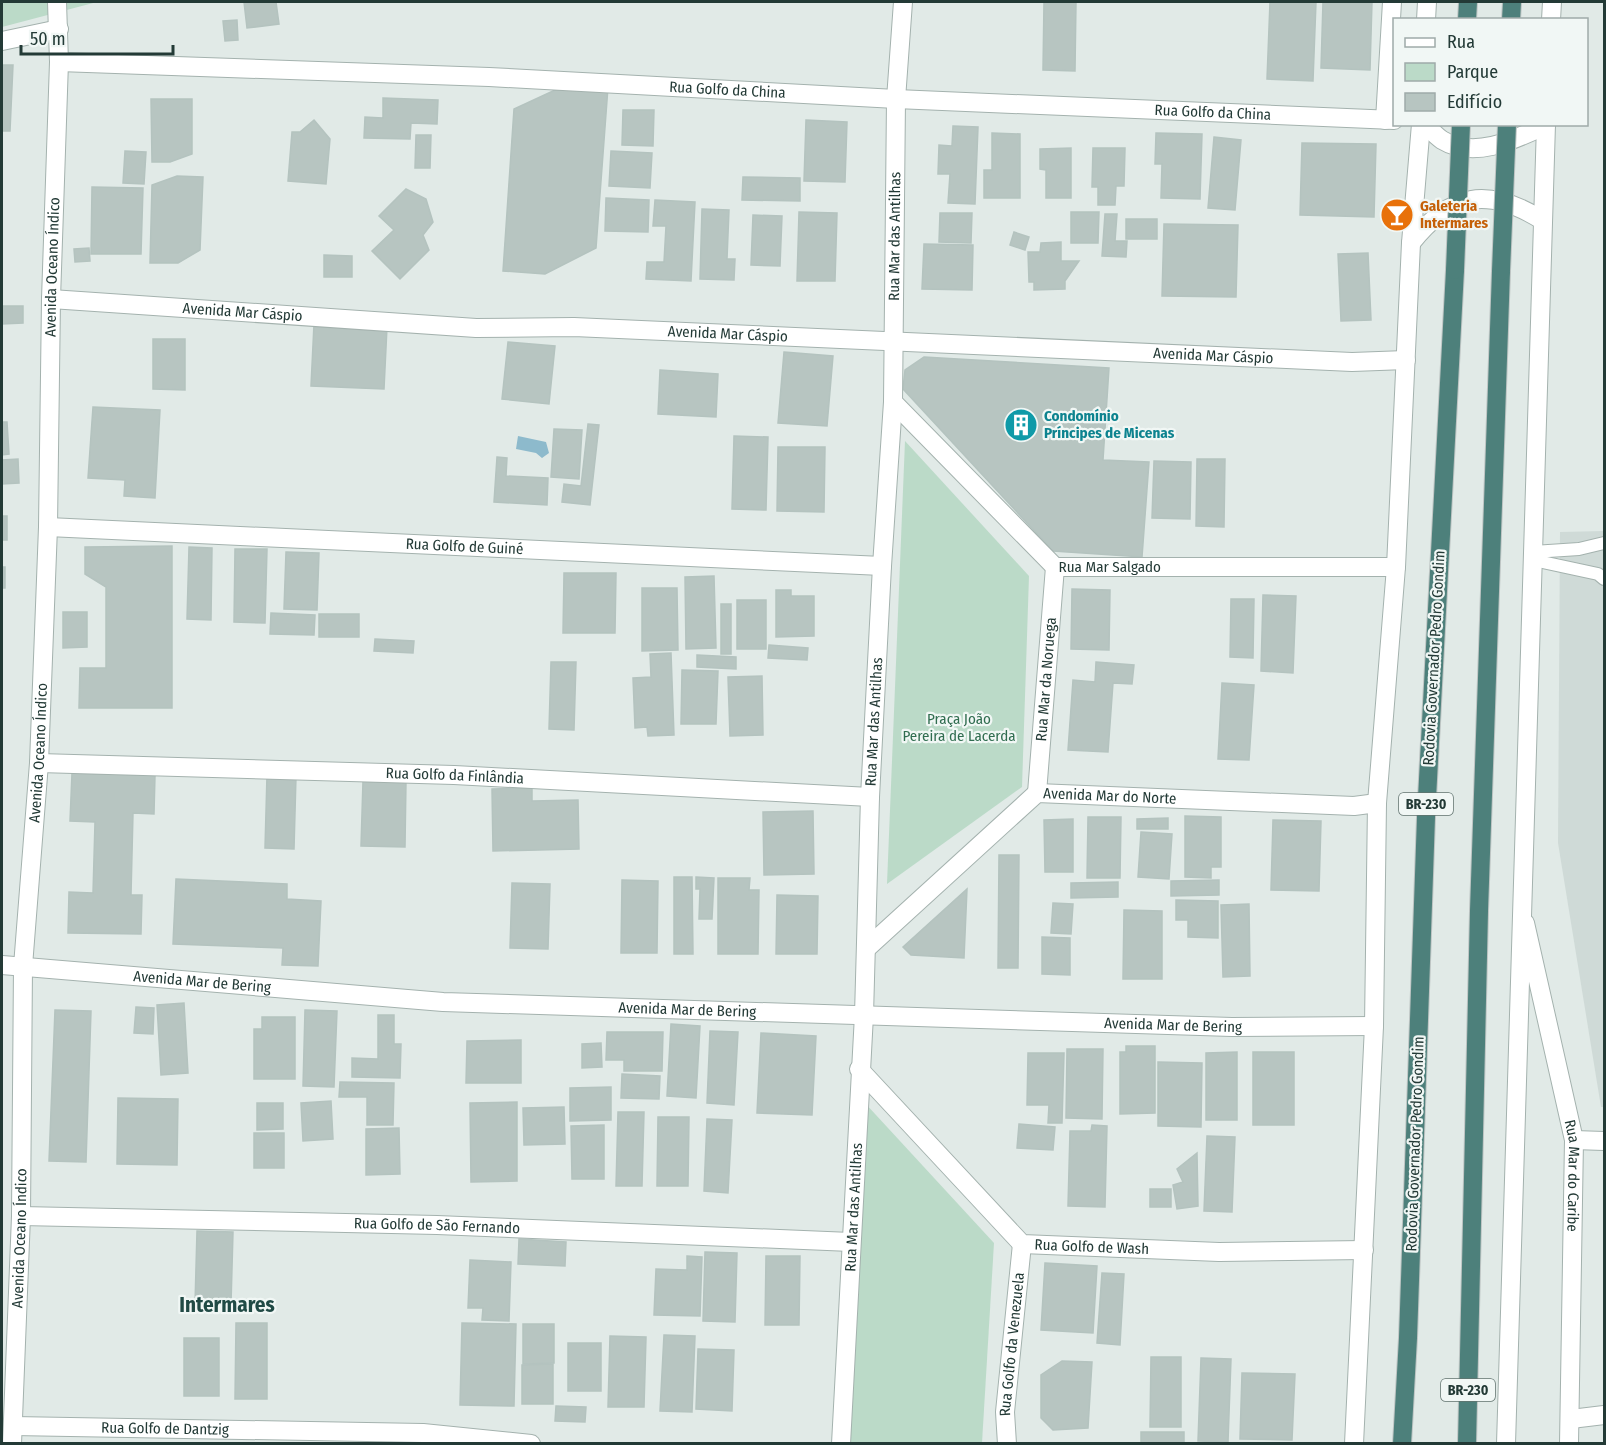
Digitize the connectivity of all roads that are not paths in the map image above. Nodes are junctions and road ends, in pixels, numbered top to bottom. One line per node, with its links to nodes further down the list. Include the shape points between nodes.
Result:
1 (57, 2): 12 (street, Avenida Oceano Índico)
2 (903, 2): 15 (street, Rua Mar das Antilhas)
3 (1392, 2): 16 (street)
4 (1427, 2): 8 (street)
5 (1468, 2): 9 (highway)
6 (1512, 2): 10 (highway)
7 (1552, 2): 11 (street)
8 (1426, 18)
9 (1467, 18)
10 (1511, 18)
11 (1551, 18)
12 (59, 29): 13 (street); 14 (street, Avenida Oceano Índico)
13 (2, 41)
14 (59, 62): 15 (street, Rua Golfo da China, via 489,77); 25 (street, Avenida Oceano Índico)
15 (896, 99): 16 (street, Rua Golfo da China); 26 (street, Rua Mar das Antilhas)
16 (1390, 120)
17 (1423, 126): 24 (street)
18 (1425, 126): 21 (street, via 1443,141 1471,147 1492,146)
19 (1461, 126): 60 (highway, Rodovia Governador Pedro Gondim / BR-230, bridge, via 1426,817)
20 (1507, 126): 61 (highway, BR-230, bridge, via 1479,911)
21 (1543, 126)
22 (1546, 126): 23 (street)
23 (1542, 220): 24 (street, via 1516,204 1486,198 1456,204 1430,219); 31 (street)
24 (1412, 243): 27 (street)
25 (51, 299): 26 (street, Avenida Mar Cáspio, via 476,328 574,327); 29 (street, Avenida Oceano Índico)
26 (895, 341): 27 (street, Avenida Mar Cáspio, via 1352,362); 28 (street, Rua Mar das Antilhas)
27 (1406, 360): 34 (street)
28 (892, 402): 32 (street, Rua Mar das Antilhas); 33 (street, Rua Mar Salgado)
29 (48, 527): 32 (street, Rua Golfo de Guiné); 36 (street, Avenida Oceano Índico)
30 (1605, 543): 31 (lane)
31 (1533, 556): 35 (lane); 40 (street)
32 (882, 566): 38 (street, Rua Mar das Antilhas)
33 (1055, 567): 34 (street, Rua Mar Salgado); 37 (street, Rua Mar da Noruega)
34 (1396, 567): 39 (street)
35 (1605, 579)
36 (39, 763): 38 (street, Rua Golfo da Finlândia, via 454,775); 43 (street, Avenida Oceano Índico)
37 (1036, 793): 39 (street, Avenida Mar do Norte, via 1354,806); 41 (street, Avenida Mar do Norte)
38 (870, 797): 41 (street, Rua Mar das Antilhas)
39 (1377, 803): 45 (street)
40 (1523, 912): 47 (street, Rua Mar do Caribe); 62 (street)
41 (867, 948): 44 (street, Rua Mar das Antilhas)
42 (2, 965): 43 (street, Avenida Mar de Bering)
43 (23, 966): 44 (street, Avenida Mar de Bering, via 443,1002); 49 (street, Avenida Oceano Índico)
44 (864, 1015): 45 (street, Avenida Mar de Bering, via 1232,1027); 46 (street, Rua Mar das Antilhas)
45 (1374, 1026): 52 (street)
46 (859, 1069): 50 (street, Rua Mar das Antilhas); 51 (street, Rua Golfo de Wash)
47 (1574, 1140): 48 (street); 54 (street, Rua Mar do Caribe)
48 (1605, 1141)
49 (21, 1216): 50 (street, Rua Golfo de São Fernando, via 437,1225); 55 (street, Avenida Oceano Índico)
50 (851, 1242): 57 (street, Rua Mar das Antilhas)
51 (1022, 1244): 52 (street, Rua Golfo de Wash, via 1219,1252); 58 (street, Rua Golfo da Venezuela, via 1005,1412)
52 (1364, 1250): 59 (street)
53 (1605, 1415): 54 (street)
54 (1571, 1419): 63 (street, Rua Mar do Caribe)
55 (12, 1435): 56 (street, Rua Golfo de Dantzig, via 423,1433)
56 (531, 1443)
57 (842, 1443)
58 (1007, 1443)
59 (1354, 1443)
60 (1402, 1443)
61 (1467, 1443)
62 (1506, 1443)
63 (1569, 1443)

